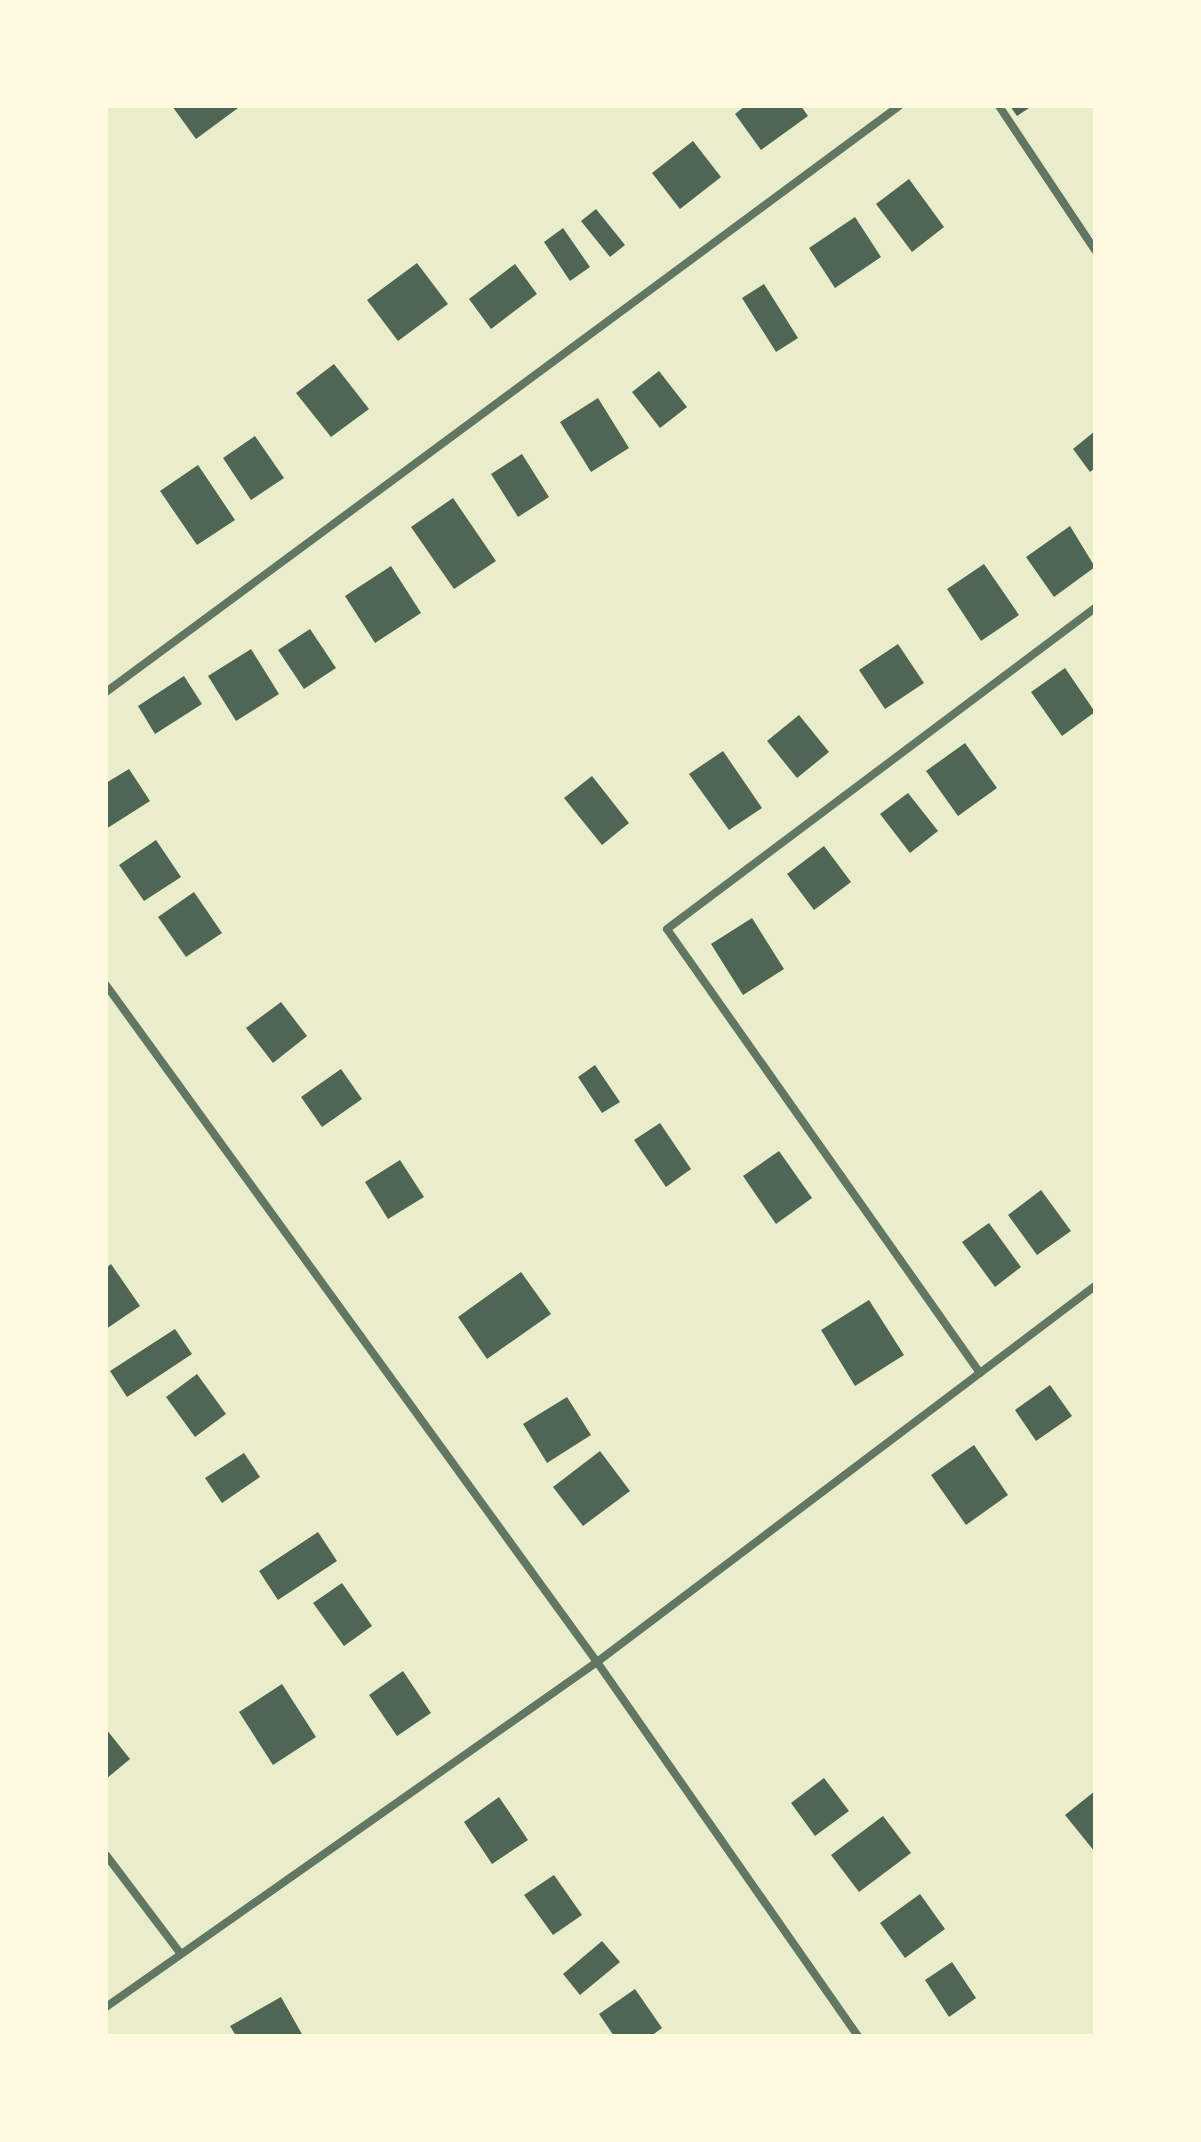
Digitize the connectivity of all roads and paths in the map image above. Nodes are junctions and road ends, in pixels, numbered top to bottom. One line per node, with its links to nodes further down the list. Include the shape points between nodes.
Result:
1 (899, 106): 5 (street)
2 (999, 106): 3 (street)
3 (1095, 250)
4 (1095, 608): 8 (street, via 667,929)
5 (106, 692)
6 (106, 985): 9 (street)
7 (1095, 1286): 8 (street)
8 (980, 1373): 9 (street)
9 (597, 1662): 11 (street); 13 (street)
10 (106, 1855): 11 (street)
11 (181, 1954): 12 (street)
12 (106, 2007)
13 (858, 2036)

